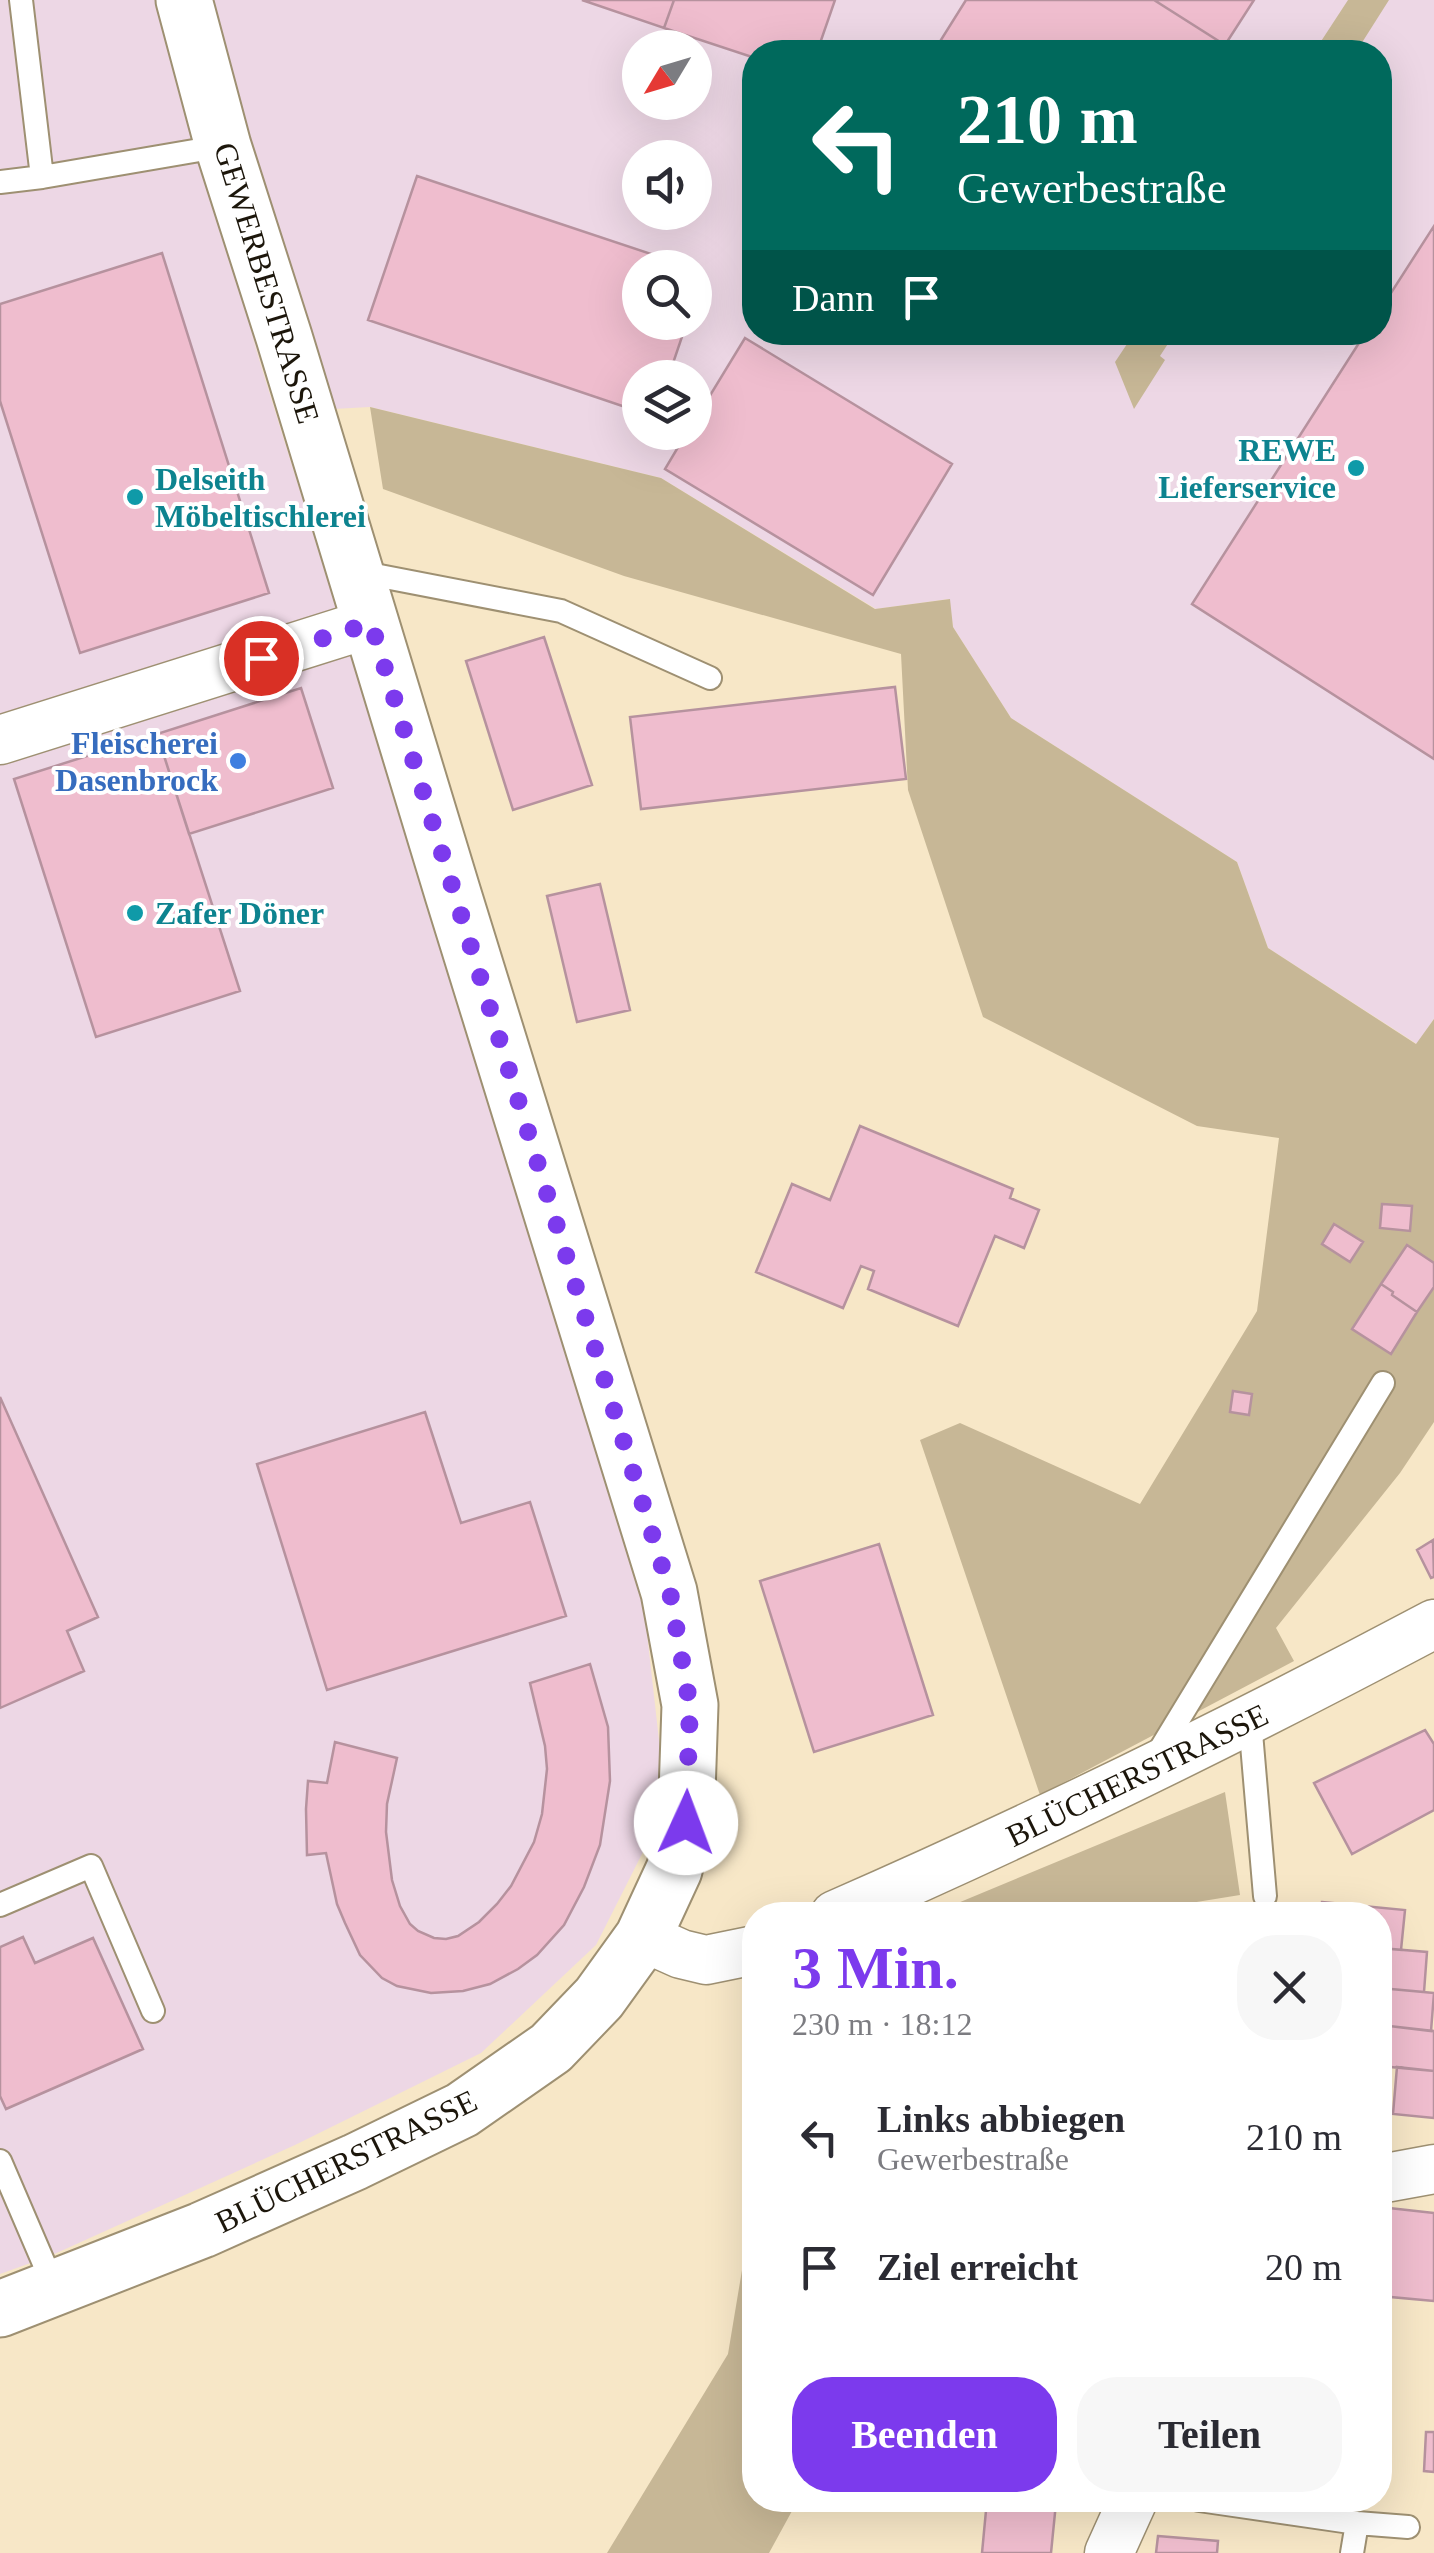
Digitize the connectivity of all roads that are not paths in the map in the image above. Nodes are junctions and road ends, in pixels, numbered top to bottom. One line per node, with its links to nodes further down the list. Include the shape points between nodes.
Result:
1 (21, 0): 4 (lane)
2 (184, 0): 3 (street, GEWERBESTRASSE)
3 (223, 146): 4 (lane); 6 (street, GEWERBESTRASSE)
4 (42, 178): 5 (lane)
5 (0, 182)
6 (355, 572): 7 (street, GEWERBESTRASSE); 8 (lane, via 561,612)
7 (371, 623): 9 (street); 17 (street, GEWERBESTRASSE, via 670,1592 690,1706 686,1823)
8 (710, 678)
9 (0, 740)
10 (1383, 1383): 13 (lane)
11 (1434, 1624): 12 (street, BLÜCHERSTRASSE)
12 (1250, 1722): 13 (street, BLÜCHERSTRASSE); 14 (lane)
13 (1148, 1769): 15 (street, BLÜCHERSTRASSE)
14 (1265, 1896)
15 (865, 1902)
16 (0, 1906): 19 (lane, via 91,1866)
17 (644, 1937): 18 (street, via 706,1960); 23 (street, BLÜCHERSTRASSE, via 551,2048 462,2110 202,2230)
18 (742, 1953)
19 (153, 2011)
20 (0, 2161): 23 (lane)
21 (1434, 2169): 22 (street)
22 (1392, 2177)
23 (56, 2288): 24 (street, BLÜCHERSTRASSE)
24 (0, 2309)
25 (1128, 2512): 29 (street)
26 (1281, 2512): 27 (lane)
27 (1357, 2523): 28 (lane); 30 (lane)
28 (1408, 2527)
29 (1109, 2553)
30 (1352, 2553)

